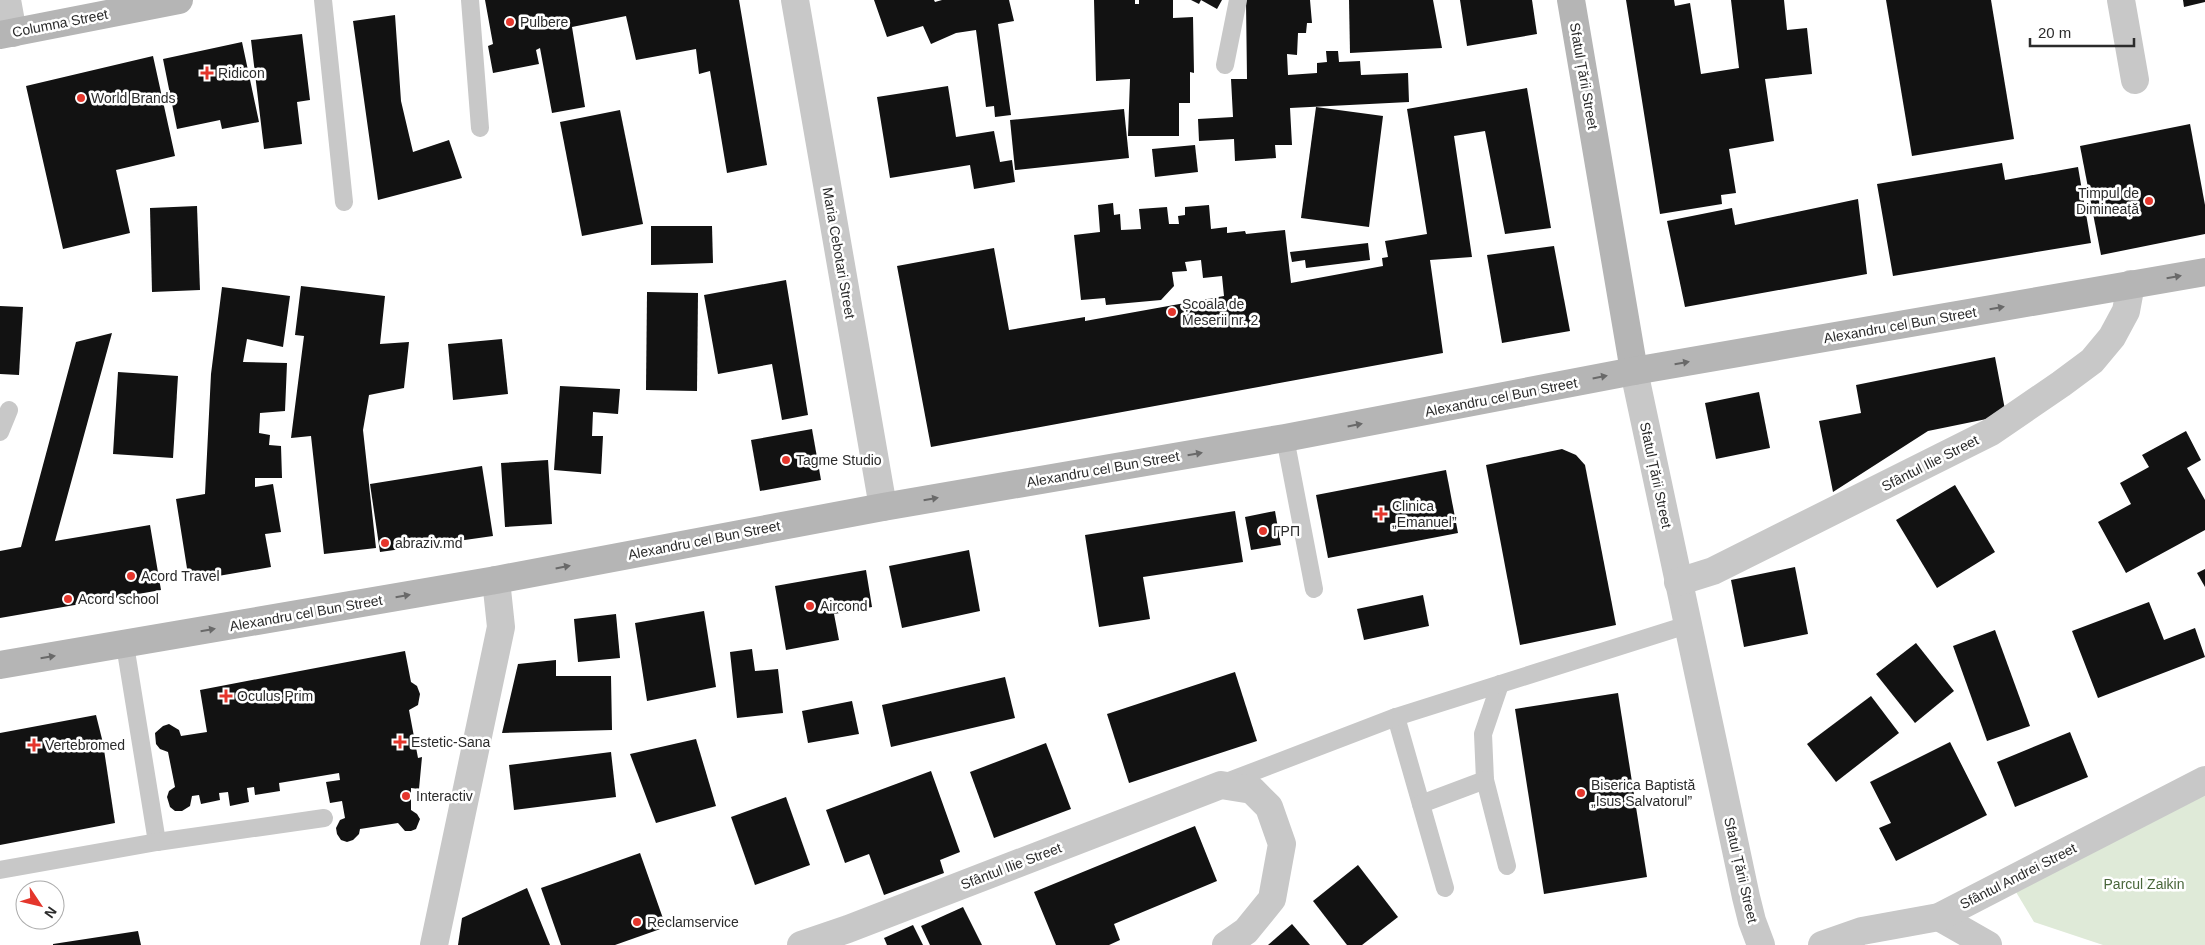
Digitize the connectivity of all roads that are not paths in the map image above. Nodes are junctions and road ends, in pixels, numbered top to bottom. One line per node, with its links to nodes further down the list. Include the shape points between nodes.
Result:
1 (7, 0): 9 (street)
2 (179, 0): 9 (main road, Columna Street)
3 (323, 0): 13 (lane)
4 (470, 0): 12 (lane)
5 (795, 0): 20 (street, Maria Cebotari Street)
6 (1238, 0): 10 (lane)
7 (1571, 0): 16 (main road, Sfatul Țării Street)
8 (2121, 0): 11 (street)
9 (6, 34)
10 (1225, 65)
11 (2135, 80)
12 (480, 128)
13 (344, 202)
14 (2205, 272): 15 (main road, Alexandru cel Bun Street, one-way to 14)
15 (2131, 284): 16 (main road, Alexandru cel Bun Street, one-way to 15); 22 (street, Sfântul Ilie Street, via 2126,311 2112,337 2092,361 1991,432 1722,567)
16 (1634, 371): 19 (main road, Alexandru cel Bun Street, one-way to 16); 22 (street, Sfatul Țării Street)
17 (9, 410): 18 (lane)
18 (0, 432)
19 (1285, 438): 20 (main road, Alexandru cel Bun Street, one-way to 19); 23 (lane)
20 (883, 507): 21 (main road, Alexandru cel Bun Street, one-way to 20)
21 (496, 580): 25 (main road, Alexandru cel Bun Street, one-way to 21); 39 (street, via 501,627)
22 (1678, 582): 24 (street, Sfatul Țării Street)
23 (1314, 589)
24 (1687, 625): 27 (lane); 42 (street, Sfatul Țării Street, via 1746,897)
25 (125, 645): 26 (main road, Alexandru cel Bun Street, one-way to 25); 34 (lane)
26 (0, 665)
27 (1500, 684): 28 (lane); 29 (lane, via 1483,734)
28 (1396, 717): 31 (lane); 32 (lane)
29 (1485, 780): 32 (lane); 35 (lane)
30 (2205, 780): 38 (street, Sfântul Andrei Street)
31 (1221, 785): 40 (street, Sfântul Ilie Street); 41 (street, via 1252,790 1269,807 1282,844 1272,898 1246,930)
32 (1422, 804): 37 (lane)
33 (324, 818): 34 (lane)
34 (157, 842): 36 (lane)
35 (1507, 866)
36 (0, 870)
37 (1445, 888)
38 (1939, 917): 43 (street, Sfântul Andrei Street, via 1862,930); 44 (street)
39 (434, 945)
40 (801, 945)
41 (1226, 945)
42 (1761, 945)
43 (1822, 945)
44 (1988, 945)

